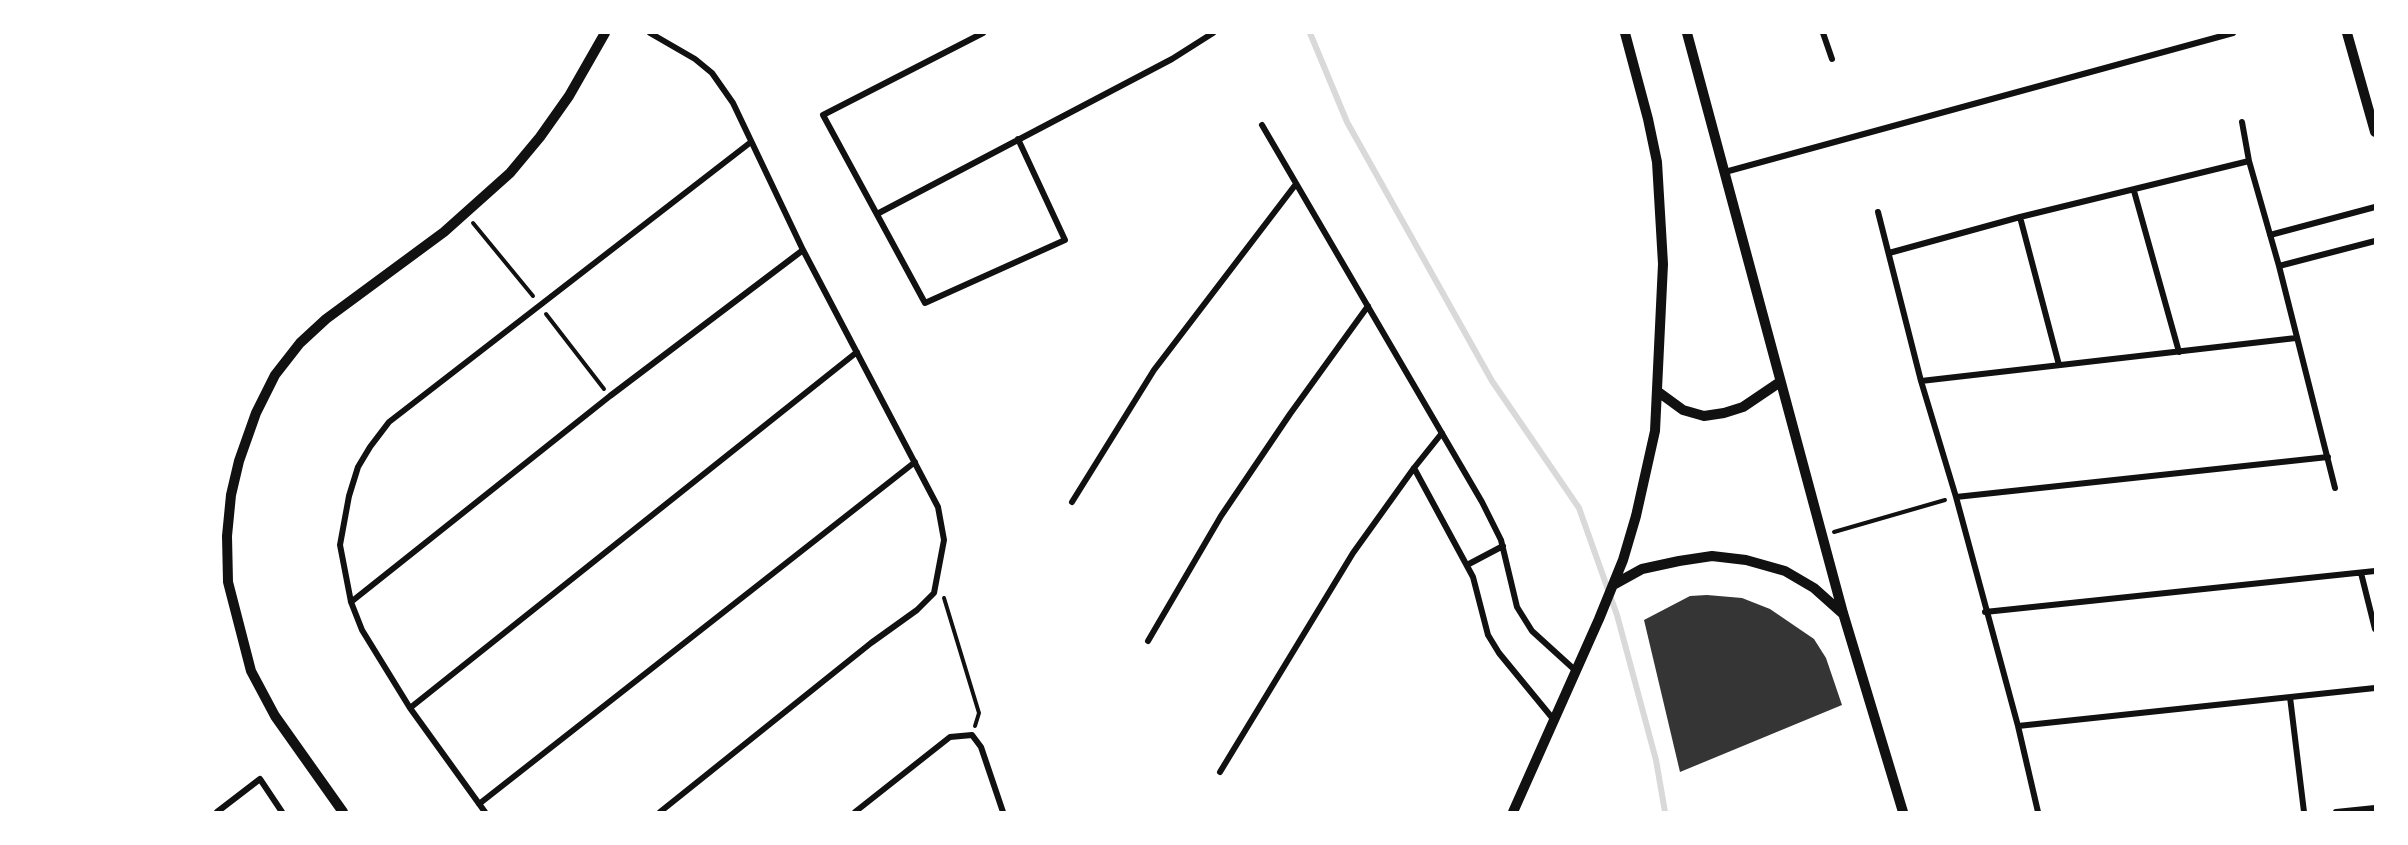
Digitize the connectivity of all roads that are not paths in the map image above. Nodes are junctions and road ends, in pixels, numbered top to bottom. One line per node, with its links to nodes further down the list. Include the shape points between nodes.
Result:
1 (604, 33): 65 (street, via 569,96 510,172 444,232 326,319 300,343 275,375 239,460 226,536 228,582 252,671 275,716)
2 (650, 33): 15 (street, via 695,58 712,73 733,103)
3 (983, 33): 22 (street, via 823,115)
4 (1213, 33): 14 (street, via 1172,59)
5 (1625, 33): 36 (street, via 1657,162 1663,264)
6 (1687, 33): 17 (street)
7 (1823, 33): 10 (street)
8 (2233, 33): 17 (street)
9 (2347, 33): 13 (street)
10 (1832, 59)
11 (2242, 122): 16 (street)
12 (1262, 125): 18 (street)
13 (2375, 132)
14 (1018, 139): 22 (street); 22 (street, via 1065,240 924,303)
15 (751, 142): 26 (street); 49 (street, via 389,422 358,467 349,496 340,545)
16 (2249, 161): 19 (street); 24 (street)
17 (1725, 172): 35 (street)
18 (1296, 184): 29 (street); 43 (street, via 1154,370)
19 (2134, 190): 23 (street); 32 (street)
20 (2375, 207): 24 (street)
21 (1878, 212): 27 (street)
22 (877, 214)
23 (2020, 217): 27 (street); 33 (street)
24 (2270, 235): 28 (street)
25 (2375, 241): 28 (street)
26 (803, 250): 31 (street); 49 (street, via 610,396)
27 (1889, 253): 34 (street)
28 (2279, 266): 30 (street)
29 (1368, 306): 37 (street); 53 (street, via 1221,516)
30 (2296, 338): 32 (street); 38 (street)
31 (857, 352): 39 (street); 57 (street)
32 (2179, 352): 33 (street)
33 (2059, 365): 34 (street)
34 (1921, 381): 42 (street)
35 (1780, 382): 36 (street, via 1743,407 1704,416 1683,410); 51 (street)
36 (1657, 391): 48 (street, via 1655,431 1647,468)
37 (1442, 433): 40 (street); 44 (street)
38 (2328, 457): 41 (street); 42 (street)
39 (915, 462): 61 (street); 67 (street, via 938,507 944,540 934,593)
40 (1414, 468): 45 (street); 60 (street, via 1353,553)
41 (2335, 488)
42 (1956, 497): 50 (street)
43 (1072, 502)
44 (1503, 546): 45 (street); 54 (street, via 1517,607 1532,631)
45 (1467, 565): 58 (street, via 1488,635)
46 (2375, 571): 47 (street)
47 (2361, 573): 50 (street); 52 (street)
48 (1613, 585): 51 (street, via 1642,569 1678,561 1712,556 1746,560 1785,571 1814,588); 54 (street)
49 (351, 602): 57 (street, via 362,630)
50 (1985, 612): 59 (street)
51 (1843, 613): 71 (street)
52 (2375, 629)
53 (1148, 640)
54 (1576, 671): 58 (street)
55 (2375, 688): 56 (street)
56 (2290, 697): 59 (street); 73 (street)
57 (411, 708): 61 (street)
58 (1554, 721): 70 (street)
59 (2018, 726): 72 (street)
60 (1220, 772)
61 (479, 804): 66 (street)
62 (2375, 808): 74 (street)
63 (217, 812): 64 (street, via 260,779)
64 (282, 812)
65 (343, 812)
66 (485, 812)
67 (660, 812)
68 (855, 812): 69 (street, via 950,737 972,735 981,747)
69 (1003, 812)
70 (1513, 812)
71 (1903, 812)
72 (2038, 812)
73 (2304, 812)
74 (2336, 812)

